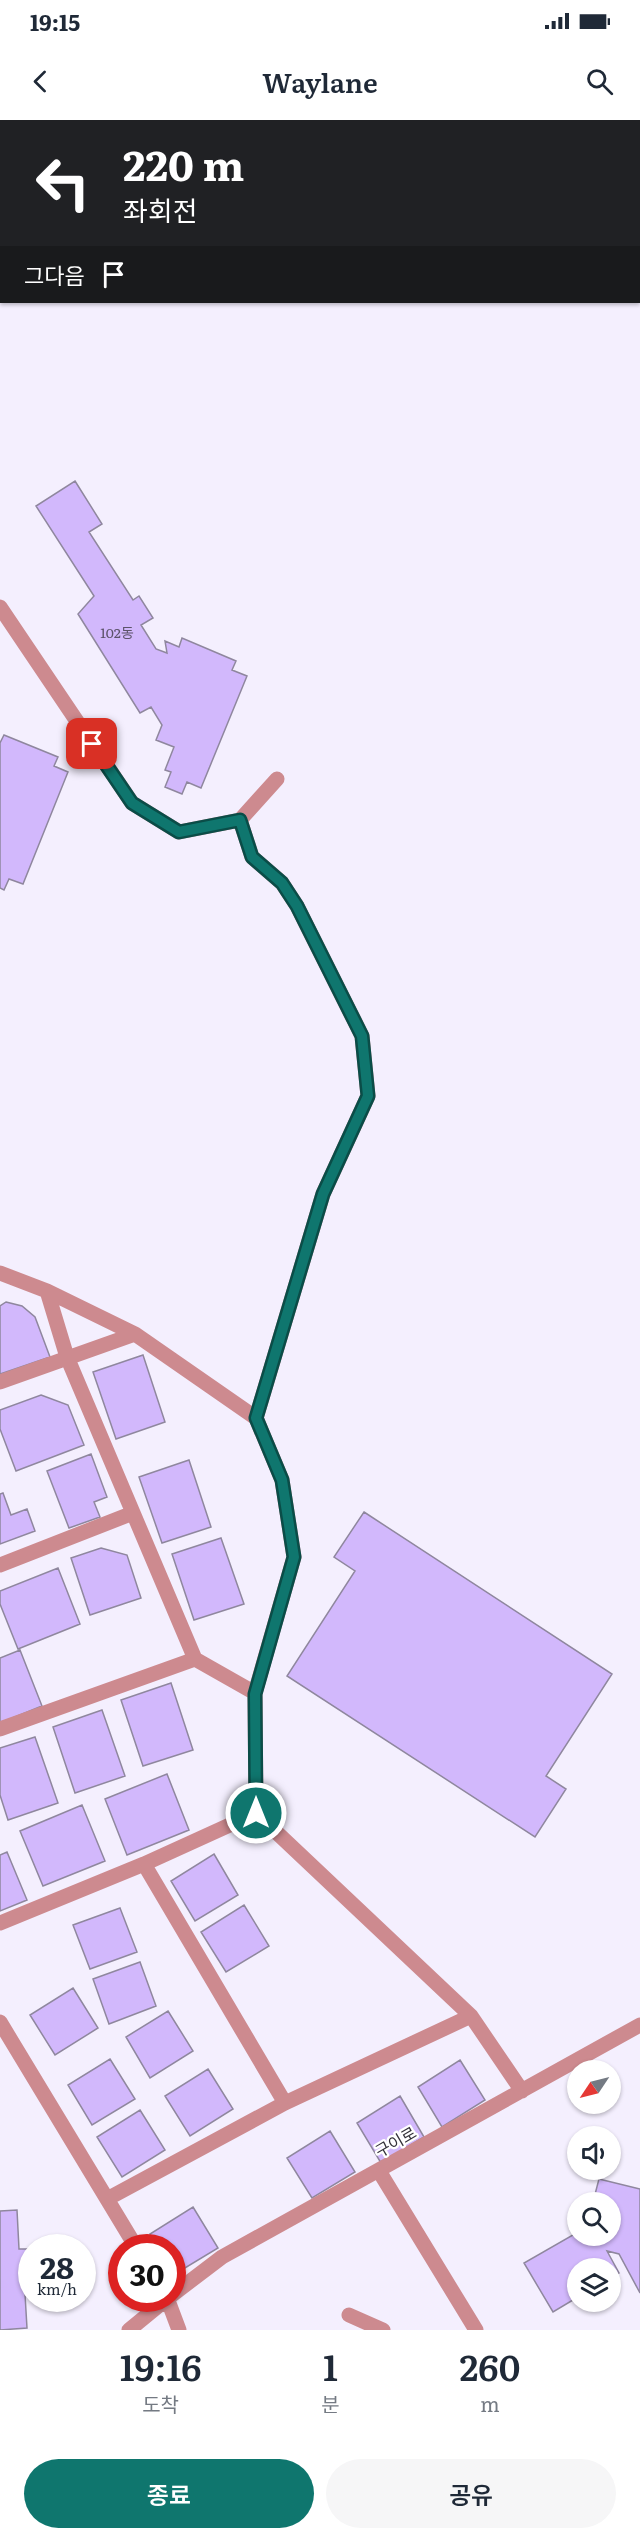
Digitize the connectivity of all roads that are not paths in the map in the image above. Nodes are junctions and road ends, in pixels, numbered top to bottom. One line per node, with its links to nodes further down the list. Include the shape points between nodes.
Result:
1 (0, 606): 3 (street, via 132,803 179,832)
2 (277, 778): 3 (street)
3 (240, 820): 9 (street, via 252,857 282,883 297,906 362,1036 368,1096 323,1194)
4 (0, 1273): 5 (street)
5 (47, 1291): 6 (street); 7 (street)
6 (135, 1334): 7 (street); 9 (street)
7 (67, 1357): 8 (street); 10 (street)
8 (0, 1382)
9 (256, 1418): 13 (street, via 282,1480 294,1557)
10 (133, 1513): 11 (street); 12 (street)
11 (0, 1565)
12 (195, 1659): 13 (street); 14 (street)
13 (255, 1694): 15 (street)
14 (0, 1729)
15 (256, 1813): 16 (street); 18 (street)
16 (144, 1864): 17 (street); 22 (street)
17 (0, 1923)
18 (471, 2016): 21 (street); 22 (street)
19 (0, 2022): 24 (street)
20 (640, 2025): 21 (street, 구이로)
21 (522, 2091): 23 (street, 구이로)
22 (285, 2103): 24 (street)
23 (379, 2171): 26 (street, 구이로, via 222,2258); 33 (street)
24 (107, 2199): 25 (street)
25 (128, 2234)
26 (186, 2285)
27 (150, 2312): 30 (street)
28 (172, 2312): 31 (street)
29 (349, 2315): 32 (street)
30 (129, 2330)
31 (179, 2330)
32 (383, 2330)
33 (476, 2330)

